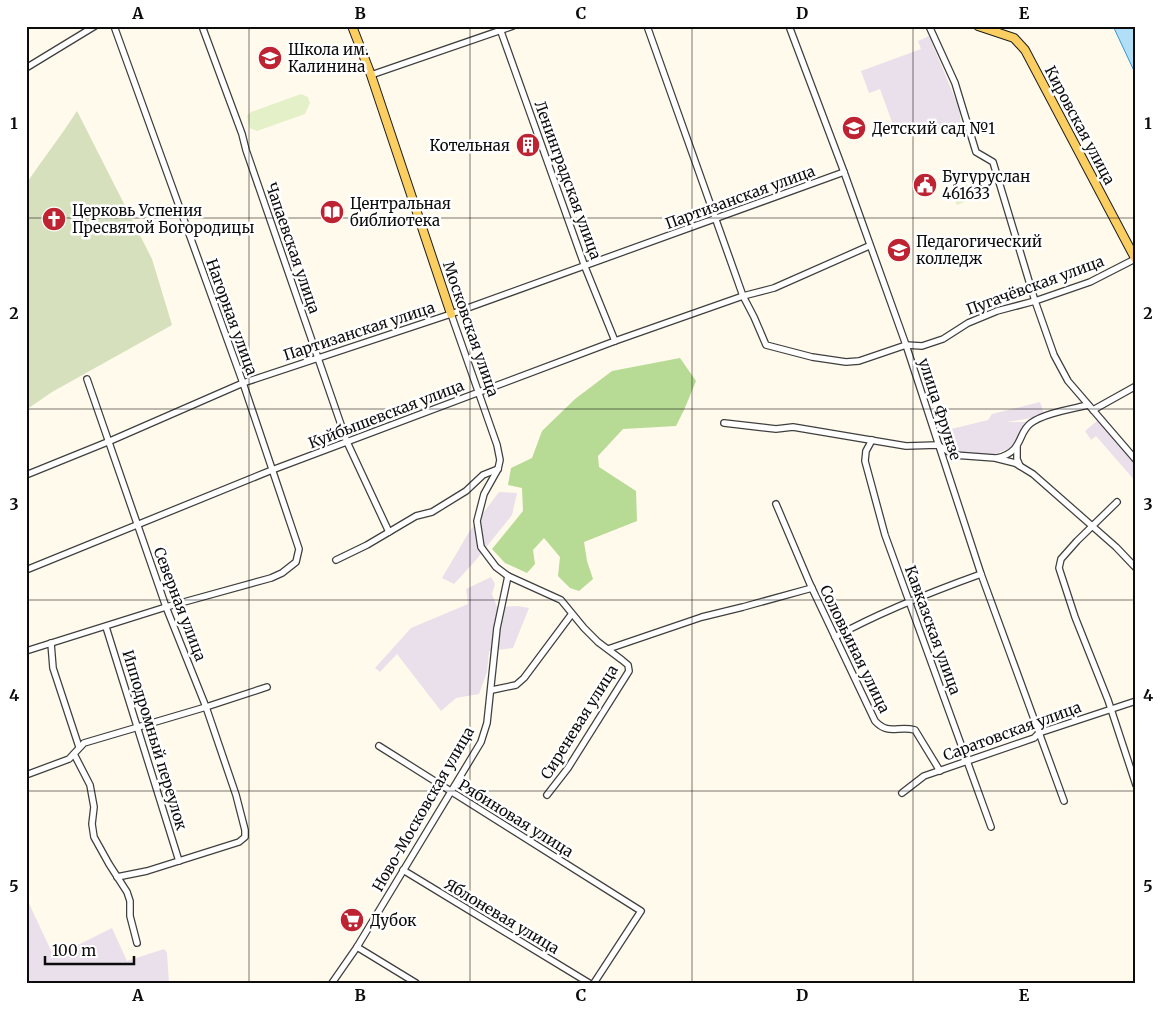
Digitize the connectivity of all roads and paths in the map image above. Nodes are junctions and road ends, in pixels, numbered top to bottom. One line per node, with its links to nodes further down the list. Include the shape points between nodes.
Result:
1 (96, 26): 11 (street)
2 (114, 26): 25 (street, Нагорная улица)
3 (202, 26): 23 (street, Чапаевская улица)
4 (352, 26): 12 (main road, Московская улица)
5 (513, 26): 10 (street)
6 (647, 26): 14 (street)
7 (789, 26): 13 (street, улица Фрунзе)
8 (929, 26): 19 (street, via 955,83 976,152 993,162)
9 (978, 26): 16 (main road, Кировская улица, via 1014,38 1025,50)
10 (500, 28): 12 (street); 17 (street, Ленинградская улица)
11 (26, 68)
12 (371, 75): 20 (main road, Московская улица)
13 (844, 172): 14 (street, Партизанская улица); 15 (street, улица Фрунзе)
14 (716, 218): 17 (street, Партизанская улица); 18 (street)
15 (869, 246): 18 (street, Куйбышевская улица, via 774,288); 22 (street, улица Фрунзе)
16 (1135, 260): 19 (street, Пугачёвская улица, via 1090,282)
17 (585, 267): 20 (street, Партизанская улица); 21 (street, Ленинградская улица)
18 (743, 296): 21 (street, Куйбышевская улица); 22 (street, Пугачёвская улица, via 766,345 812,357 858,362)
19 (1035, 301): 22 (street, Пугачёвская улица, via 997,311 922,346); 28 (street, via 1054,355 1068,381)
20 (451, 314): 23 (street, Партизанская улица); 27 (street, Московская улица)
21 (615, 341): 27 (street, Куйбышевская улица)
22 (906, 345): 34 (street, улица Фрунзе)
23 (318, 358): 25 (street, Партизанская улица); 33 (street, Чапаевская улица)
24 (87, 379): 32 (street, Северная улица)
25 (243, 383): 32 (street, Партизанская улица); 40 (street, Нагорная улица)
26 (1136, 386): 29 (street)
27 (478, 393): 33 (street, Куйбышевская улица); 39 (street, Московская улица, via 498,445)
28 (1088, 404): 29 (street); 35 (street, via 1030,423)
29 (1093, 410): 37 (street)
30 (724, 423): 31 (street, via 776,429 793,427)
31 (872, 440): 34 (street, via 906,446); 54 (street, Кавказская улица, via 865,461 885,535)
32 (110, 442): 41 (street, Партизанская улица); 44 (street, Северная улица)
33 (347, 442): 40 (street, Куйбышевская улица); 46 (street, Чапаевская улица)
34 (938, 445): 36 (street, via 954,455); 50 (street, улица Фрунзе)
35 (1017, 447): 36 (street); 38 (street)
36 (995, 458): 38 (street)
37 (1136, 460)
38 (1020, 466): 45 (street)
39 (498, 468): 46 (street, via 432,512 416,516); 51 (street, Московская улица, via 484,494 477,521 481,547 496,567)
40 (272, 470): 44 (street, Куйбышевская улица); 55 (street, Нагорная улица, via 299,549 296,562 271,578)
41 (26, 475)
42 (1117, 502): 45 (street)
43 (776, 504): 52 (street, Соловьиная улица)
44 (137, 525): 49 (street, Куйбышевская улица); 55 (street, Северная улица)
45 (1092, 527): 48 (street); 66 (street, via 1061,560 1060,568 1075,617)
46 (389, 532): 47 (street)
47 (336, 560)
48 (1136, 568)
49 (26, 570)
50 (981, 574): 54 (street); 68 (street, улица Фрунзе)
51 (508, 576): 53 (street, Московская улица); 63 (street, Ново-Московская улица, via 497,628)
52 (812, 588): 58 (street, Соловьиная улица); 60 (street, via 702,616)
53 (561, 600): 56 (street, Сиреневая улица)
54 (909, 600): 58 (street); 72 (street, Кавказская улица)
55 (166, 607): 57 (street); 65 (street, Северная улица)
56 (571, 615): 60 (street, Сиреневая улица); 63 (street, via 524,678 516,685)
57 (106, 627): 59 (street); 67 (street, Ипподромный переулок)
58 (835, 636): 73 (street, Соловьиная улица, via 875,721 881,728 889,730 915,730)
59 (51, 643): 61 (street); 70 (street, via 54,668)
60 (608, 649): 78 (street, Сиреневая улица, via 628,665 629,670 568,768)
61 (26, 651)
62 (266, 687): 65 (street)
63 (492, 690): 76 (street, Ново-Московская улица, via 488,723 481,742)
64 (1136, 701): 66 (street, Саратовская улица)
65 (206, 707): 67 (street); 81 (street, Северная улица, via 236,795 245,837 239,842)
66 (1111, 709): 68 (street, Саратовская улица); 75 (street)
67 (138, 727): 70 (street); 81 (street, Ипподромный переулок)
68 (1039, 733): 72 (street, Саратовская улица, via 1034,738); 79 (street, улица Фрунзе)
69 (379, 746): 76 (street, Рябиновая улица)
70 (79, 747): 71 (street)
71 (74, 754): 74 (street, via 62,762); 83 (street, via 90,785 94,837)
72 (968, 762): 73 (street, Саратовская улица); 80 (street, Кавказская улица)
73 (940, 772): 77 (street, Саратовская улица, via 924,776)
74 (26, 775)
75 (1136, 785)
76 (451, 792): 82 (street, Ново-Московская улица); 89 (street, Рябиновая улица, via 641,911)
77 (902, 794)
78 (547, 795)
79 (1064, 801)
80 (991, 827)
81 (179, 861): 83 (street)
82 (402, 870): 85 (street, Ново-Московская улица); 88 (street, Яблоневая улица)
83 (117, 877): 84 (street, via 130,901)
84 (137, 943)
85 (357, 947): 86 (street, Ново-Московская улица); 87 (street)
86 (332, 983)
87 (416, 983)
88 (589, 983)
89 (594, 983)

